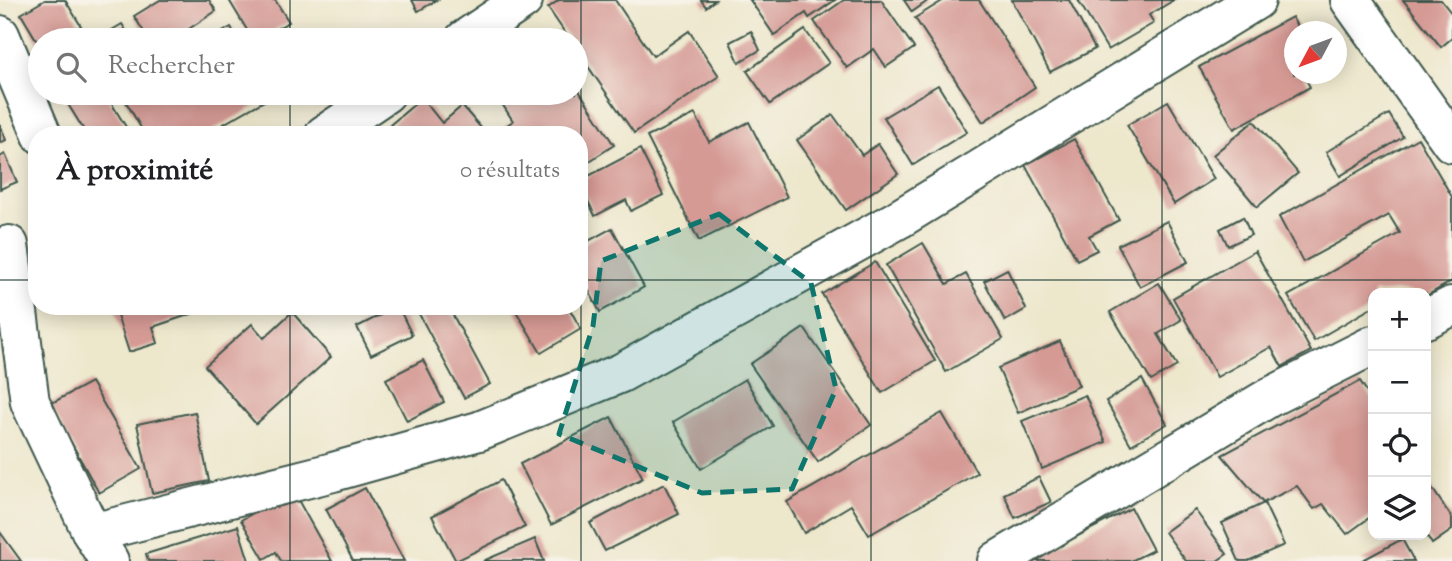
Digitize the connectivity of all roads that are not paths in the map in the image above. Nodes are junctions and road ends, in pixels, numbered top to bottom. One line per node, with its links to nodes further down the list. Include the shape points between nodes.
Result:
1 (523, 0): 4 (street)
2 (1256, 0): 16 (street, via 899,219 621,373 479,431 333,472)
3 (1350, 0): 11 (street)
4 (482, 28)
5 (0, 35): 6 (street)
6 (28, 102)
7 (29, 105): 9 (street)
8 (368, 105): 10 (street)
9 (38, 126)
10 (337, 126)
11 (1452, 143)
12 (15, 244): 16 (street, via 30,402)
13 (1452, 306): 14 (street)
14 (1431, 316)
15 (1368, 348): 17 (street, via 1270,397)
16 (101, 547)
17 (997, 561)

